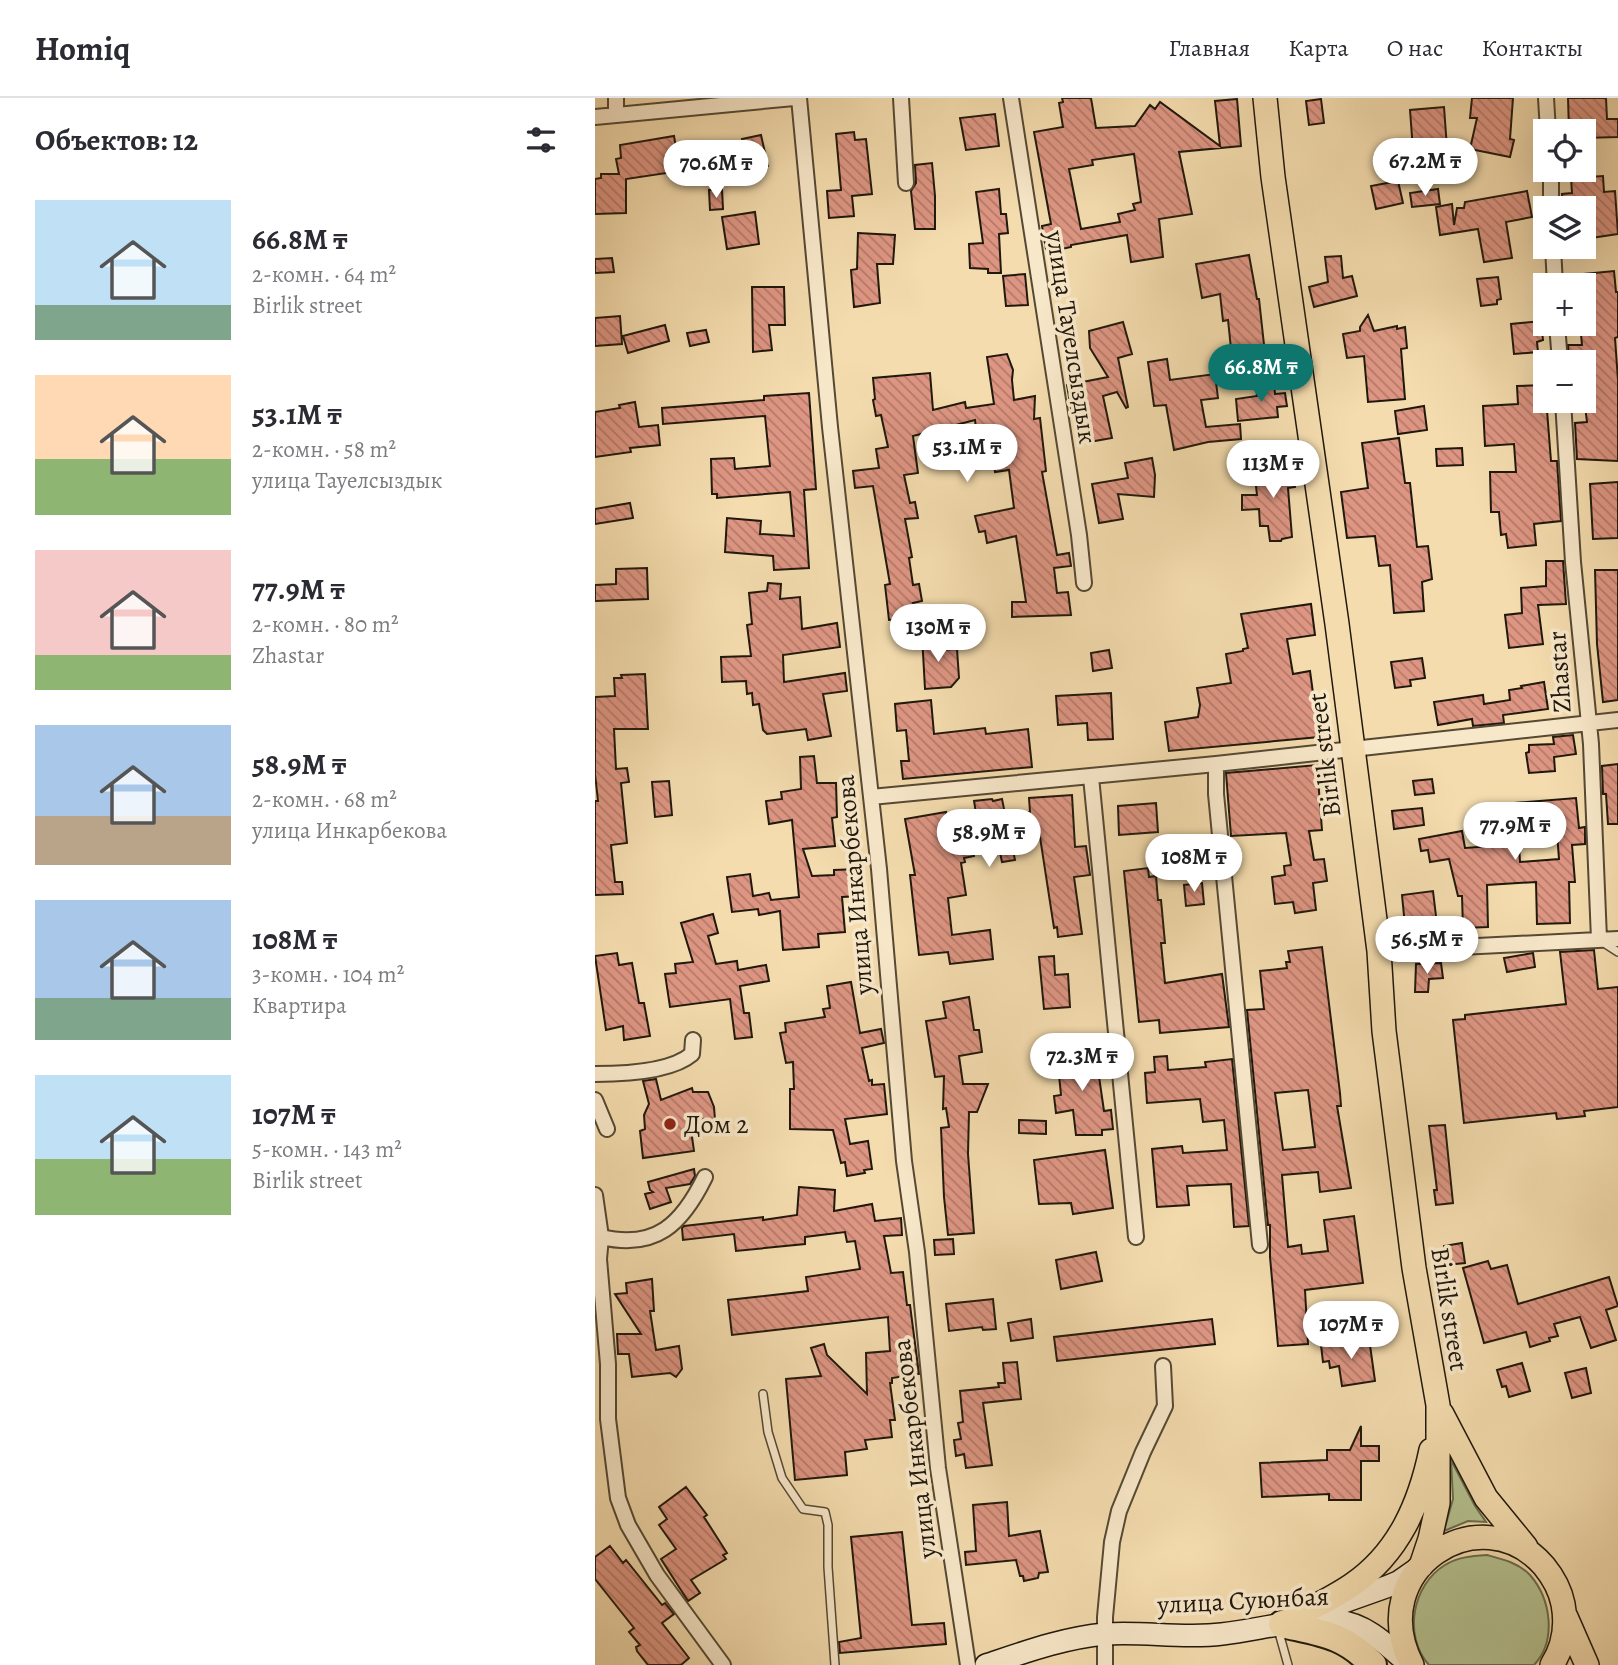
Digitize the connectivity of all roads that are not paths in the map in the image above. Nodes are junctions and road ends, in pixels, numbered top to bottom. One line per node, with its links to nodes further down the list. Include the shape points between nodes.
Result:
1 (616, 98): 7 (street)
2 (796, 98): 7 (street); 18 (street, улица Инкарбекова)
3 (901, 98): 10 (street)
4 (1011, 98): 12 (street, улица Тауелсыздык)
5 (1265, 98): 15 (main road, Birlik street)
6 (1546, 98): 9 (street)
7 (616, 114): 8 (street)
8 (595, 117)
9 (1547, 119)
10 (906, 183)
11 (1564, 413): 14 (street, Zhastar)
12 (1084, 583)
13 (1618, 720): 14 (street)
14 (1587, 722): 15 (street); 19 (street, Zhastar)
15 (1353, 750): 16 (street); 21 (main road, Birlik street)
16 (1216, 764): 17 (street); 31 (street)
17 (1091, 777): 18 (street); 30 (street)
18 (871, 797): 42 (street, улица Инкарбекова, via 904,1161 939,1468)
19 (1599, 939): 20 (street); 21 (street); 22 (lane)
20 (1618, 939)
21 (1379, 951): 34 (main road, Birlik street, via 1384,1031 1411,1243)
22 (1618, 952)
23 (693, 1040): 24 (street, via 692,1054 682,1062)
24 (595, 1074)
25 (595, 1100): 26 (street)
26 (607, 1129)
27 (705, 1177): 29 (street, via 683,1215 659,1235 622,1242)
28 (595, 1195): 29 (street)
29 (601, 1237): 40 (street, via 607,1394 618,1498 657,1575)
30 (1136, 1237)
31 (1260, 1245)
32 (1163, 1366): 39 (street, via 1165,1406 1119,1511 1112,1542)
33 (763, 1394): 41 (lane, via 768,1432 782,1478 803,1509 825,1512)
34 (1438, 1405): 35 (main road, via 1486,1498); 36 (main road, via 1439,1503); 38 (main road, via 1423,1484 1394,1544 1351,1586)
35 (1537, 1559): 36 (main road, via 1511,1544 1482,1538 1444,1547); 37 (main road, via 1561,1594)
36 (1420, 1566): 38 (main road, via 1386,1587); 47 (main road, via 1404,1591 1400,1610 1399,1630)
37 (1565, 1616): 48 (main road, via 1564,1636); 49 (main road)
38 (1279, 1624): 39 (main road, улица Суюнбая, via 1220,1634); 45 (lane); 46 (highway, via 1335,1636); 47 (main road, улица Суюнбая, via 1338,1621 1353,1625 1381,1639)
39 (1106, 1634): 43 (main road, улица Суюнбая, via 1060,1640); 44 (street)
40 (723, 1665)
41 (835, 1665)
42 (968, 1665)
43 (986, 1665)
44 (1105, 1665)
45 (1288, 1665)
46 (1373, 1665)
47 (1411, 1665)
48 (1552, 1665)
49 (1587, 1665)

